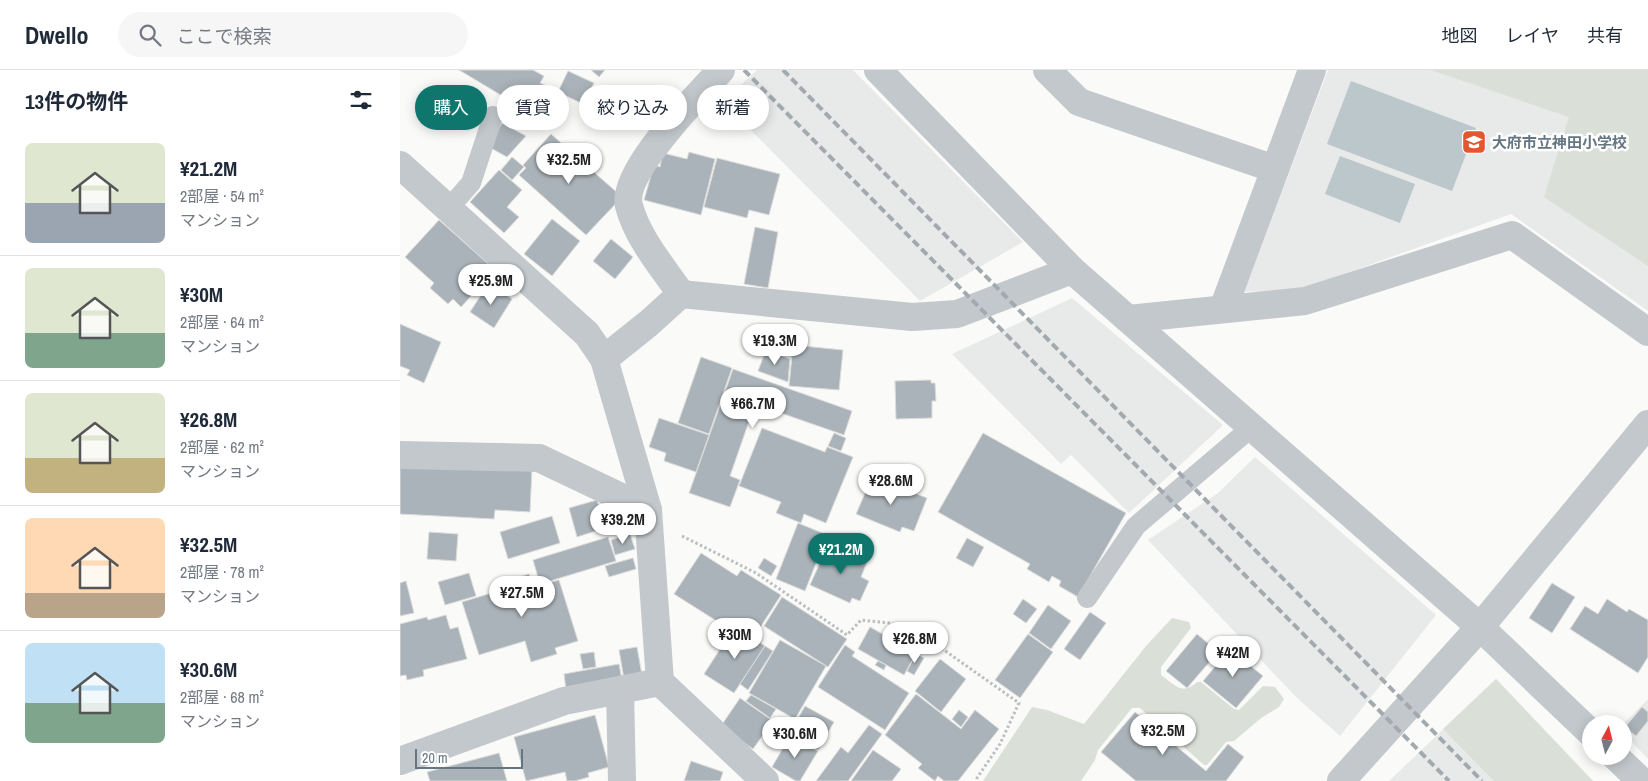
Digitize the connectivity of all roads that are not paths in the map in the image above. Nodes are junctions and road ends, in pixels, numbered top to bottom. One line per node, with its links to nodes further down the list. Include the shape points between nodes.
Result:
1 (721, 70): 10 (street, via 654,145 632,178 628,204 641,236)
2 (878, 70): 9 (street)
3 (1047, 70): 7 (street, via 1079,102)
4 (1312, 70): 7 (street)
5 (493, 116): 8 (lane, via 472,183)
6 (400, 164): 8 (street)
7 (1276, 168): 11 (street)
8 (449, 208): 14 (street, via 587,334)
9 (1072, 270): 10 (street, via 957,314 912,317); 12 (street)
10 (680, 294): 14 (street, via 650,323)
11 (1223, 309): 12 (street); 13 (street, via 1305,301 1512,235)
12 (1128, 319): 16 (street)
13 (1648, 332)
14 (604, 359): 18 (street)
15 (1648, 424): 20 (street)
16 (1252, 427): 19 (lane, via 1136,526); 20 (street)
17 (400, 455): 18 (street, via 539,458)
18 (649, 515): 21 (street)
19 (1087, 598)
20 (1480, 627): 23 (street); 28 (street)
21 (660, 682): 22 (street); 27 (street)
22 (620, 690): 24 (street, via 564,701); 26 (street)
23 (1582, 724)
24 (400, 761)
25 (1624, 765): 29 (street)
26 (622, 781)
27 (765, 781)
28 (1341, 781)
29 (1641, 781)

